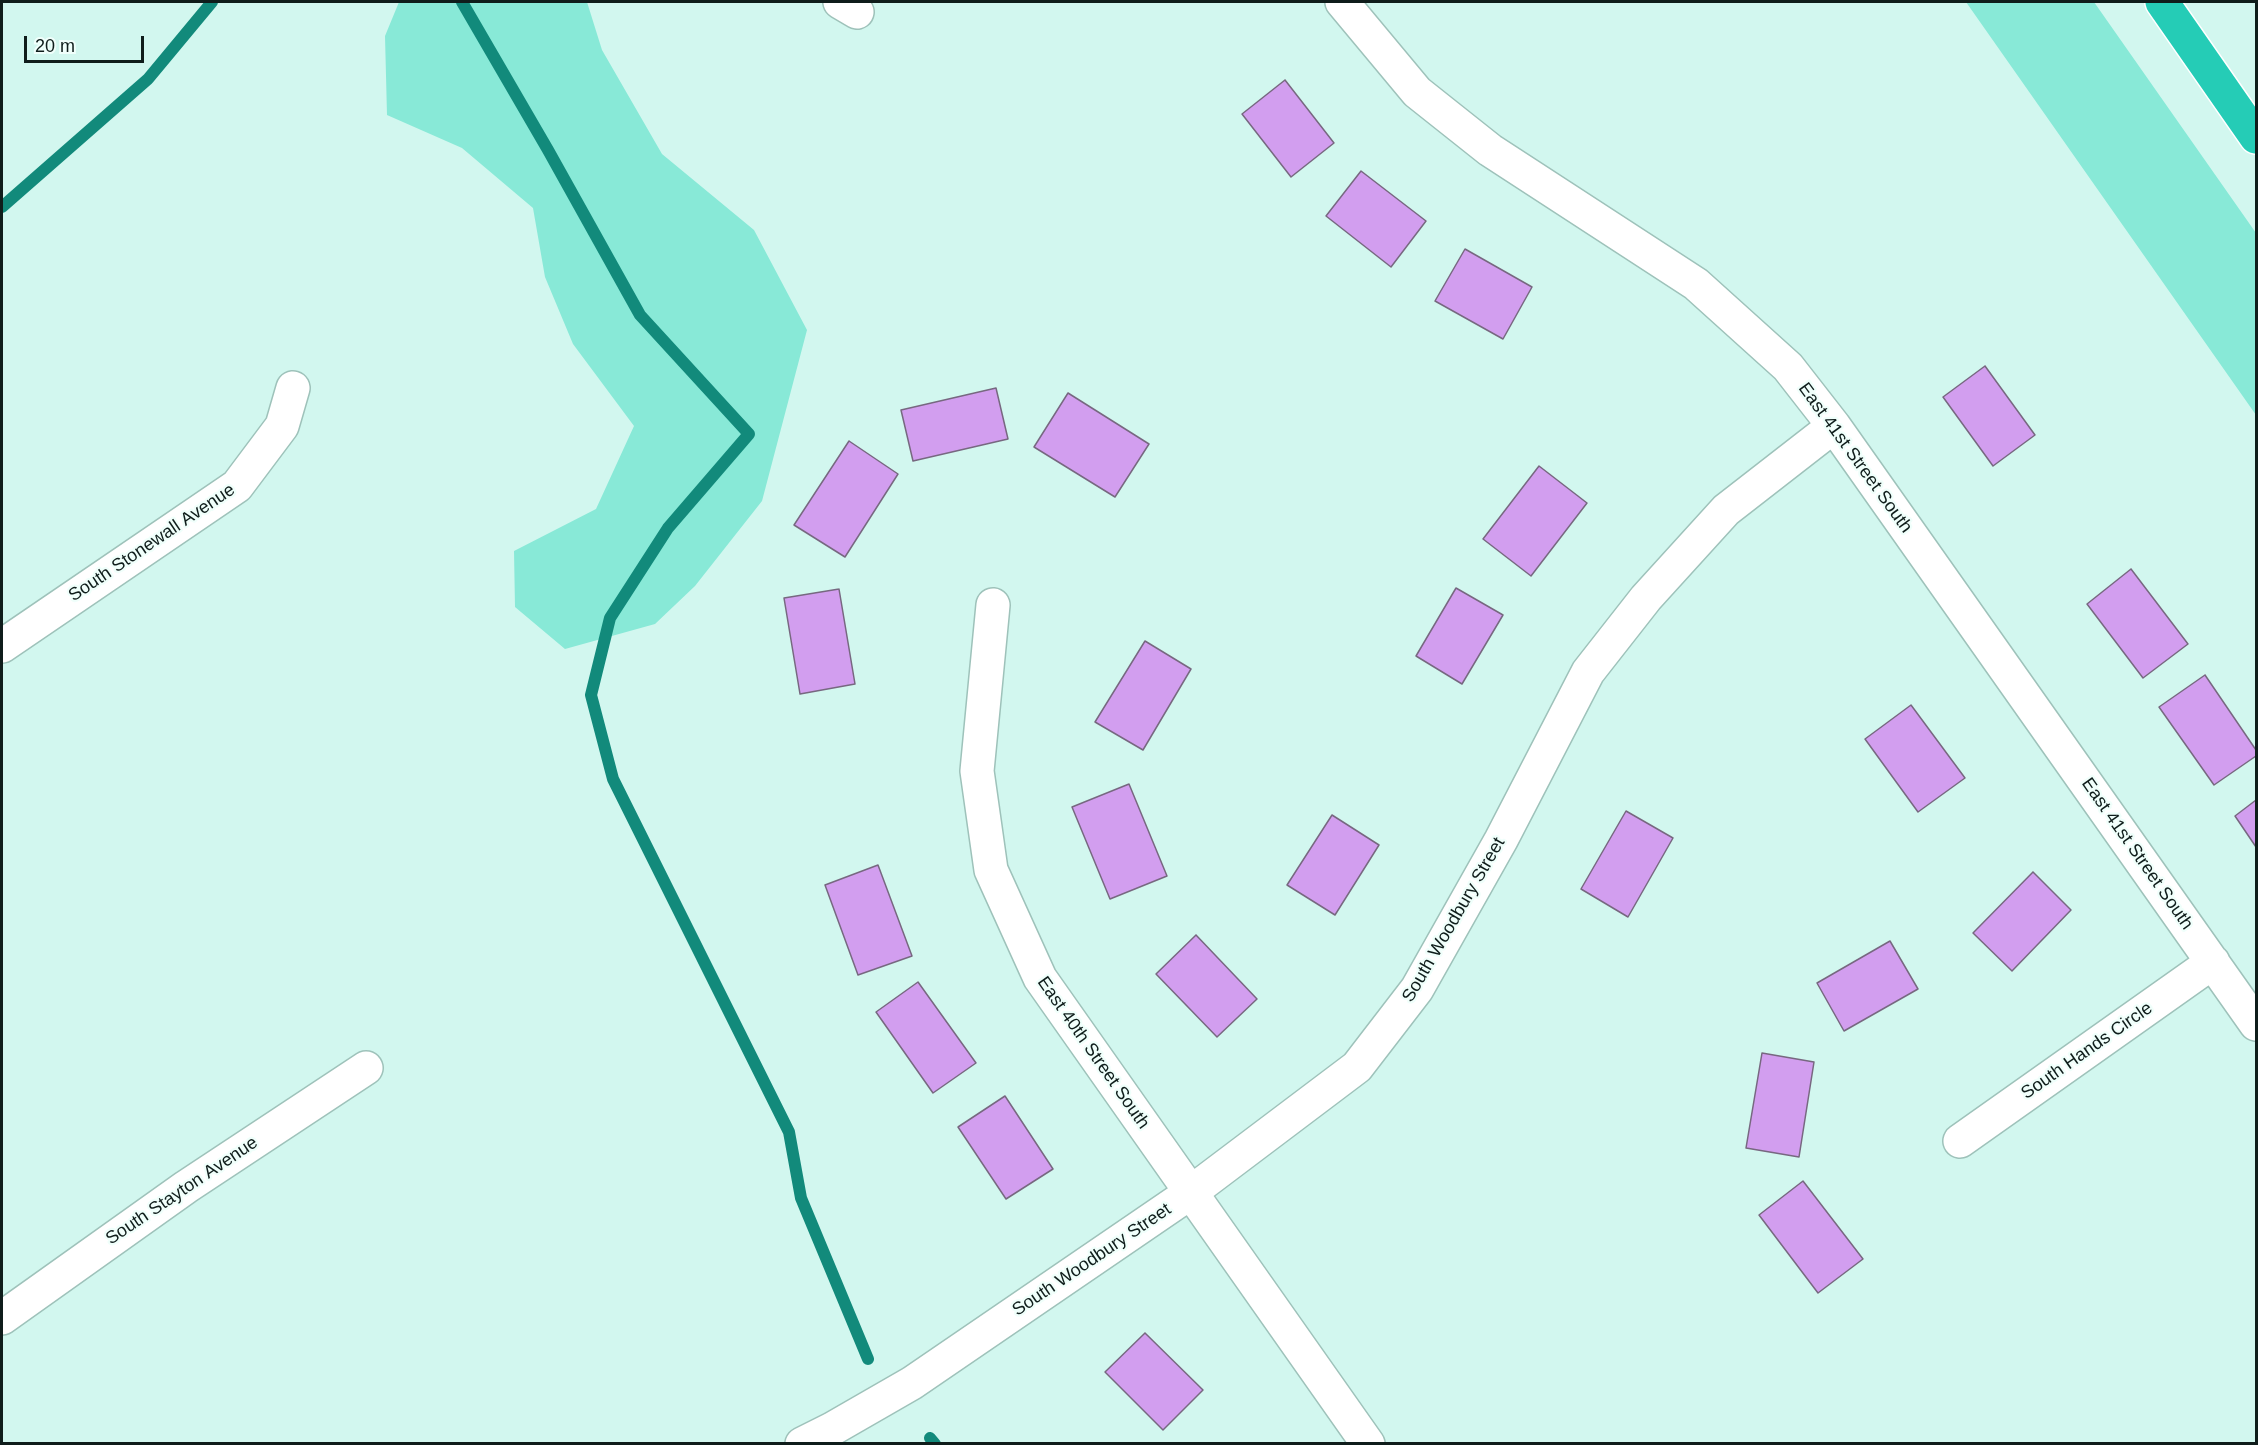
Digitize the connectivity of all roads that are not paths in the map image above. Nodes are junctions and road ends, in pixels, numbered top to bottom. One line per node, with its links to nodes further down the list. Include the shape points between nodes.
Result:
1 (1342, 2): 5 (street, East 41st Street South, via 1417,92 1490,150 1696,284 1788,368)
2 (2162, 2): 3 (highway)
3 (2256, 137)
4 (293, 388): 7 (street, South Stonewall Avenue, via 282,426 237,486)
5 (1834, 426): 8 (street, East 41st Street South); 12 (street, South Woodbury Street, via 1726,510 1646,598 1588,672 1501,840 1416,990 1357,1067)
6 (993, 605): 12 (street, East 40th Street South, via 977,771 991,870 1040,978)
7 (2, 646)
8 (2213, 962): 9 (street, East 41st Street South); 11 (street, South Hands Circle)
9 (2256, 1024)
10 (366, 1068): 13 (street, South Stayton Avenue, via 186,1187)
11 (1960, 1141)
12 (1190, 1193): 14 (street, South Woodbury Street, via 912,1383); 15 (street, East 40th Street South)
13 (2, 1318)
14 (802, 1443)
15 (1368, 1443)

